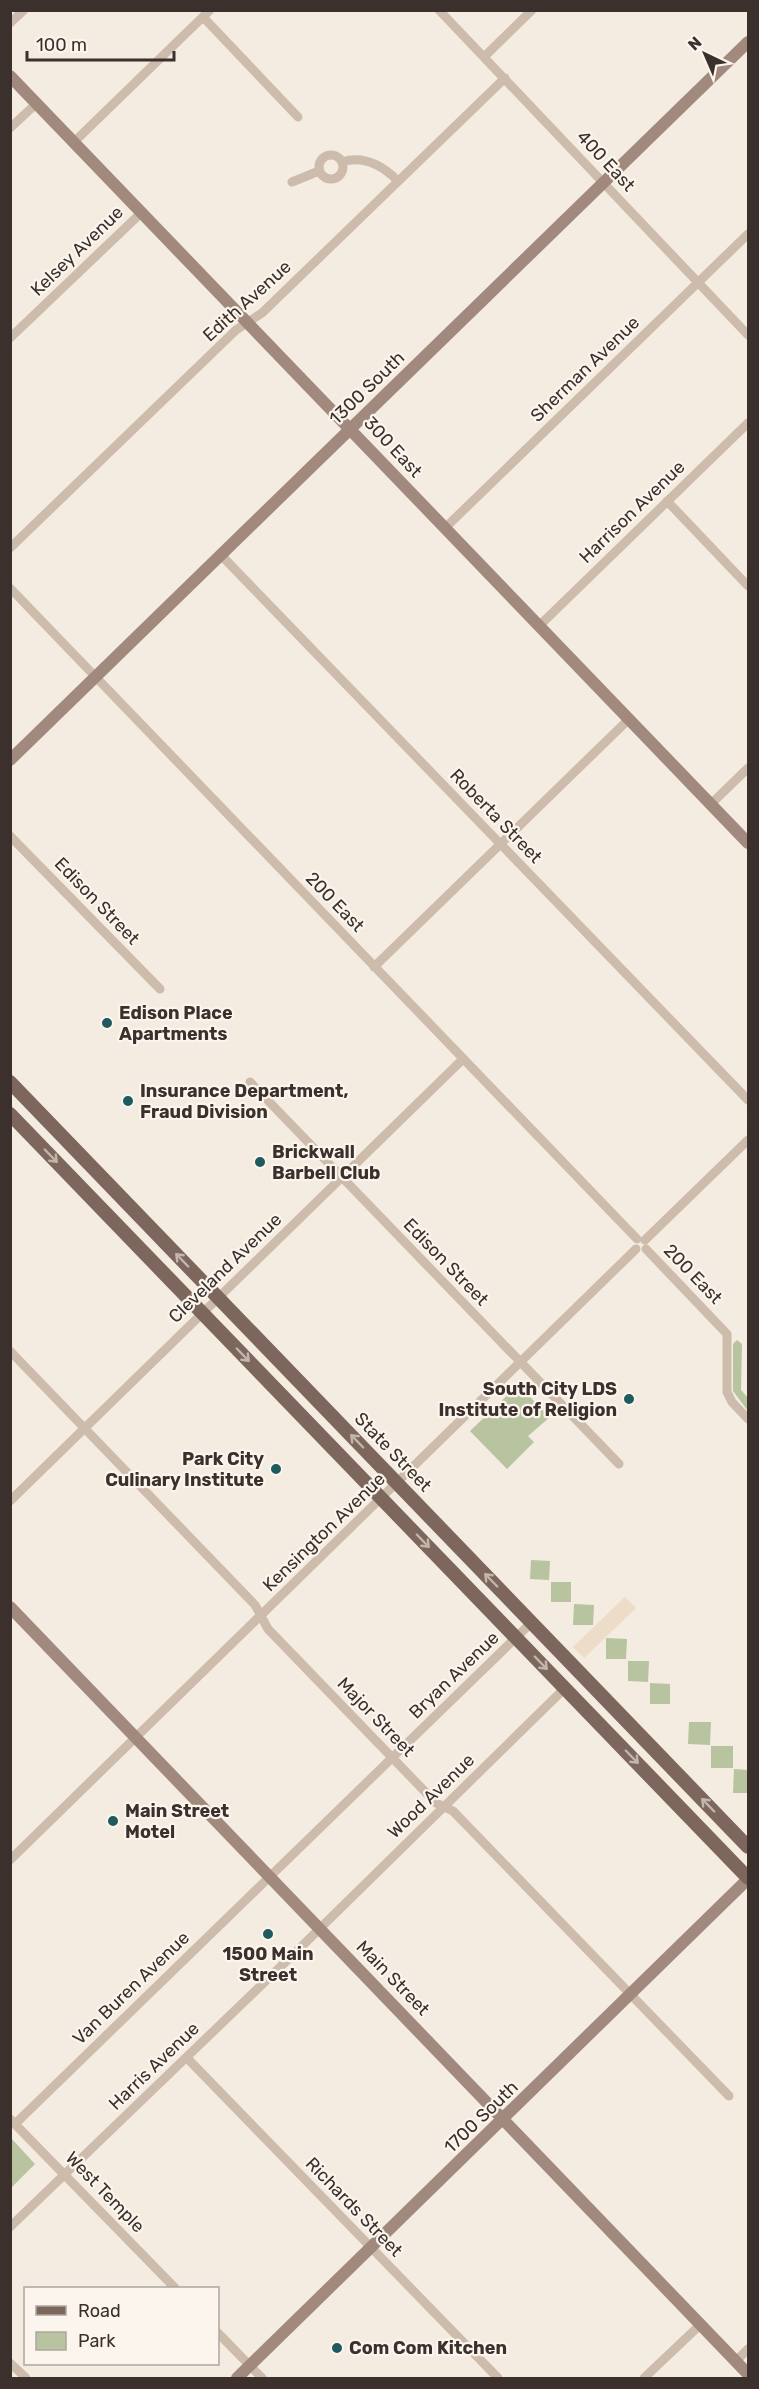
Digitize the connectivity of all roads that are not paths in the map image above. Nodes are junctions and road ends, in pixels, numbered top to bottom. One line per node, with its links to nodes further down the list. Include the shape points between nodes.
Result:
1 (24, 10): 5 (street)
2 (439, 10): 7 (street, 400 East)
3 (532, 10): 7 (street)
4 (206, 14): 11 (street); 13 (street)
5 (10, 23)
6 (748, 42): 18 (street, 1300 South)
7 (484, 57): 9 (street, 400 East)
8 (10, 76): 10 (street, 300 East)
9 (505, 78): 16 (street, Edith Avenue); 18 (street, 400 East)
10 (37, 103): 12 (street); 13 (street, 300 East)
11 (298, 117)
12 (10, 128)
13 (74, 141): 19 (street, 300 East)
14 (342, 162): 15 (street, via 334,155 326,155 318,164); 15 (street, via 337,178 328,180); 16 (street, via 364,160)
15 (319, 171): 17 (street)
16 (398, 181): 22 (street, Edith Avenue, via 262,313)
17 (292, 182)
18 (604, 182): 21 (street, 400 East); 26 (street, 1300 South)
19 (142, 212): 22 (street, 300 East); 24 (street, Kelsey Avenue)
20 (748, 234): 21 (street, Sherman Avenue)
21 (698, 283): 23 (street, 400 East); 28 (street, Sherman Avenue)
22 (248, 322): 26 (street, 300 East); 29 (street, Edith Avenue)
23 (748, 334)
24 (10, 338)
25 (748, 423): 27 (street, Harrison Avenue)
26 (351, 428): 28 (street, 300 East); 30 (street, 1300 South)
27 (667, 501): 31 (street); 33 (street, Harrison Avenue)
28 (445, 528): 33 (street, 300 East)
29 (10, 548)
30 (220, 554): 34 (street, 1300 South); 41 (street, Roberta Street)
31 (748, 586)
32 (10, 588): 34 (street, 200 East)
33 (539, 626): 35 (street, 300 East)
34 (95, 675): 36 (street, 1300 South); 42 (street, 200 East)
35 (629, 719): 38 (street, 300 East); 41 (street)
36 (10, 760)
37 (748, 768): 38 (street)
38 (711, 804): 40 (street, 300 East)
39 (10, 836): 43 (street, Edison Street)
40 (748, 843)
41 (501, 844): 42 (street); 47 (street, Roberta Street)
42 (374, 967): 44 (street, 200 East)
43 (160, 989)
44 (463, 1059): 50 (street, Cleveland Avenue); 51 (street, 200 East)
45 (10, 1082): 52 (main road, State Street, one-way to 45)
46 (250, 1082): 50 (street, Edison Street)
47 (748, 1100)
48 (10, 1114): 53 (main road, one-way to 53)
49 (748, 1140): 51 (street, Kensington Avenue)
50 (342, 1177): 52 (street, Cleveland Avenue); 55 (street, Edison Street)
51 (641, 1244): 55 (street, Kensington Avenue); 56 (street, 200 East, via 727,1334 727,1392)
52 (219, 1298): 53 (street, Cleveland Avenue); 59 (main road, State Street, one-way to 52)
53 (203, 1313): 57 (street, Cleveland Avenue); 60 (main road, one-way to 60)
54 (10, 1351): 57 (street, Major Street)
55 (521, 1362): 58 (street, Edison Street); 59 (street, Kensington Avenue)
56 (748, 1419)
57 (85, 1428): 61 (street, Cleveland Avenue); 63 (street, Major Street, via 255,1605)
58 (619, 1464)
59 (398, 1483): 60 (street, Kensington Avenue); 64 (main road, State Street, one-way to 59)
60 (382, 1498): 63 (street, Kensington Avenue); 65 (main road, one-way to 65)
61 (10, 1501)
62 (10, 1607): 67 (street, Main Street)
63 (261, 1617): 67 (street, Kensington Avenue); 68 (street, Major Street, via 268,1629)
64 (532, 1622): 65 (street, Bryan Avenue); 70 (main road, State Street, one-way to 64)
65 (516, 1637): 66 (main road, one-way to 66); 68 (street, Bryan Avenue)
66 (565, 1688): 69 (street, Wood Avenue); 73 (main road, one-way to 73)
67 (136, 1738): 71 (street, Kensington Avenue); 72 (street, Main Street)
68 (392, 1758): 69 (street, Major Street); 72 (street, Bryan Avenue)
69 (444, 1807): 74 (street, Wood Avenue); 75 (street, Major Street, via 453,1811)
70 (748, 1847)
71 (10, 1860)
72 (270, 1876): 74 (street, Main Street); 79 (street, Van Buren Avenue)
73 (748, 1879): 75 (street, 1700 South)
74 (320, 1928): 76 (street, Harris Avenue); 78 (street, Main Street)
75 (631, 1995): 77 (street, Major Street); 78 (street, 1700 South)
76 (187, 2058): 80 (street, Harris Avenue); 82 (street, Richards Street)
77 (729, 2096)
78 (504, 2119): 82 (street, 1700 South); 84 (street, Main Street)
79 (13, 2121): 80 (street, West Temple)
80 (65, 2175): 81 (street, Harris Avenue); 83 (street, West Temple)
81 (10, 2227)
82 (372, 2248): 89 (street, 1700 South); 94 (street, Richards Street)
83 (173, 2287)
84 (701, 2324): 87 (street, Main Street); 95 (street)
85 (219, 2334): 89 (street)
86 (748, 2349): 87 (street)
87 (736, 2361): 90 (street, Main Street)
88 (10, 2363): 91 (street)
89 (250, 2366): 92 (street, 1700 South); 93 (street)
90 (748, 2373)
91 (26, 2379)
92 (237, 2379)
93 (262, 2379)
94 (498, 2379)
95 (644, 2379)

